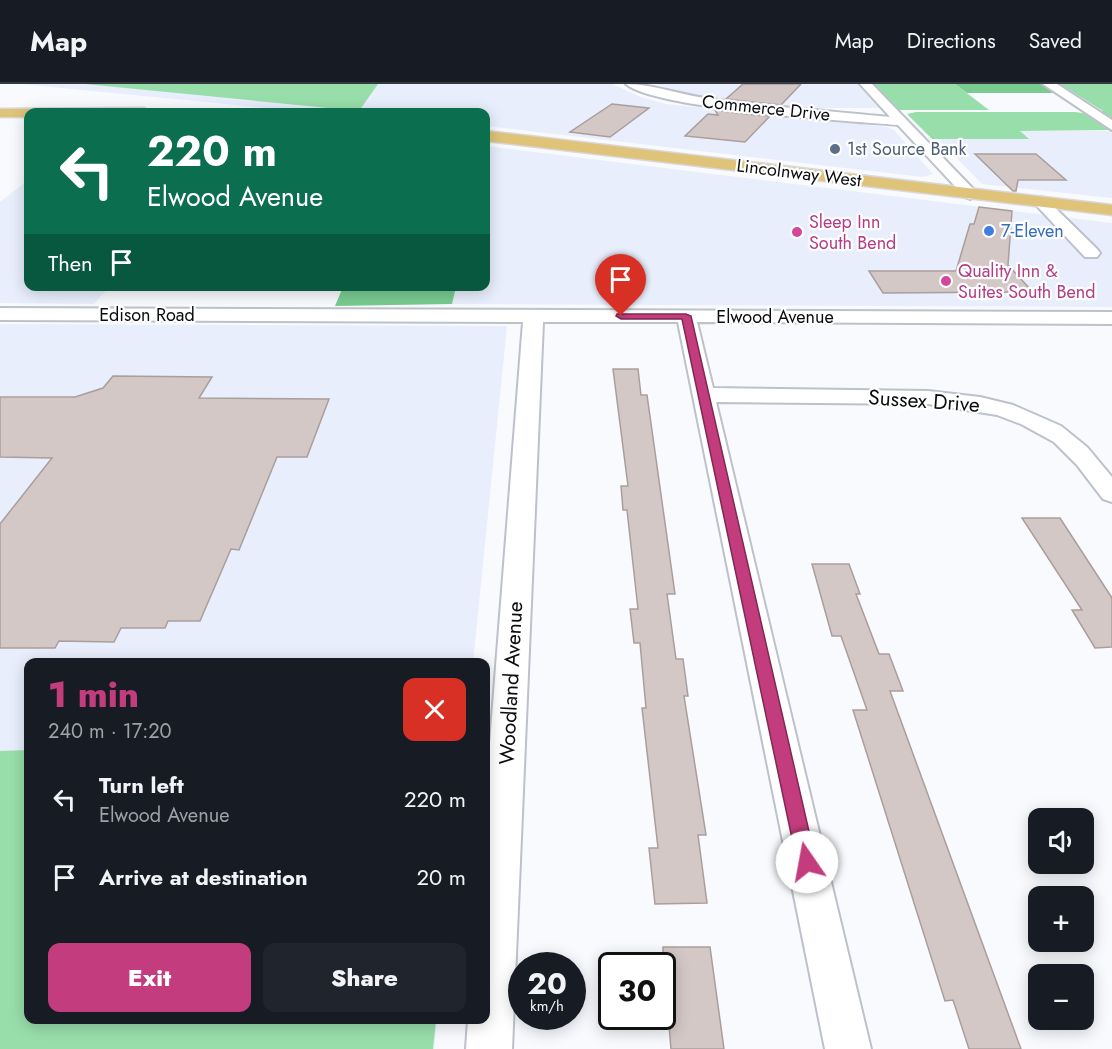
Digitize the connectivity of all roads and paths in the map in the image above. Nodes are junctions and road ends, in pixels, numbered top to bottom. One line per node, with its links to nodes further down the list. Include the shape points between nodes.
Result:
1 (633, 84): 8 (street, Commerce Drive, via 670,96 712,103)
2 (866, 84): 8 (street)
3 (1048, 84): 9 (street)
4 (0, 113): 5 (main road)
5 (24, 113)
6 (0, 118): 7 (main road)
7 (24, 118)
8 (902, 122): 11 (street)
9 (1112, 126)
10 (490, 136): 11 (main road, Lincolnway West)
11 (970, 194): 12 (main road, Lincolnway West)
12 (1041, 202): 13 (main road, Lincolnway West); 14 (street)
13 (1112, 210)
14 (1091, 253)
15 (0, 314): 16 (street, Edison Road)
16 (294, 316): 17 (street, Elwood Avenue)
17 (533, 316): 18 (street, Elwood Avenue); 22 (street, Woodland Avenue)
18 (686, 316): 19 (street, Elwood Avenue); 20 (street)
19 (1112, 318)
20 (703, 395): 21 (street, Sussex Drive, via 929,398 984,404 1053,431 1082,454); 23 (street)
21 (1112, 495)
22 (489, 1049)
23 (848, 1049)

